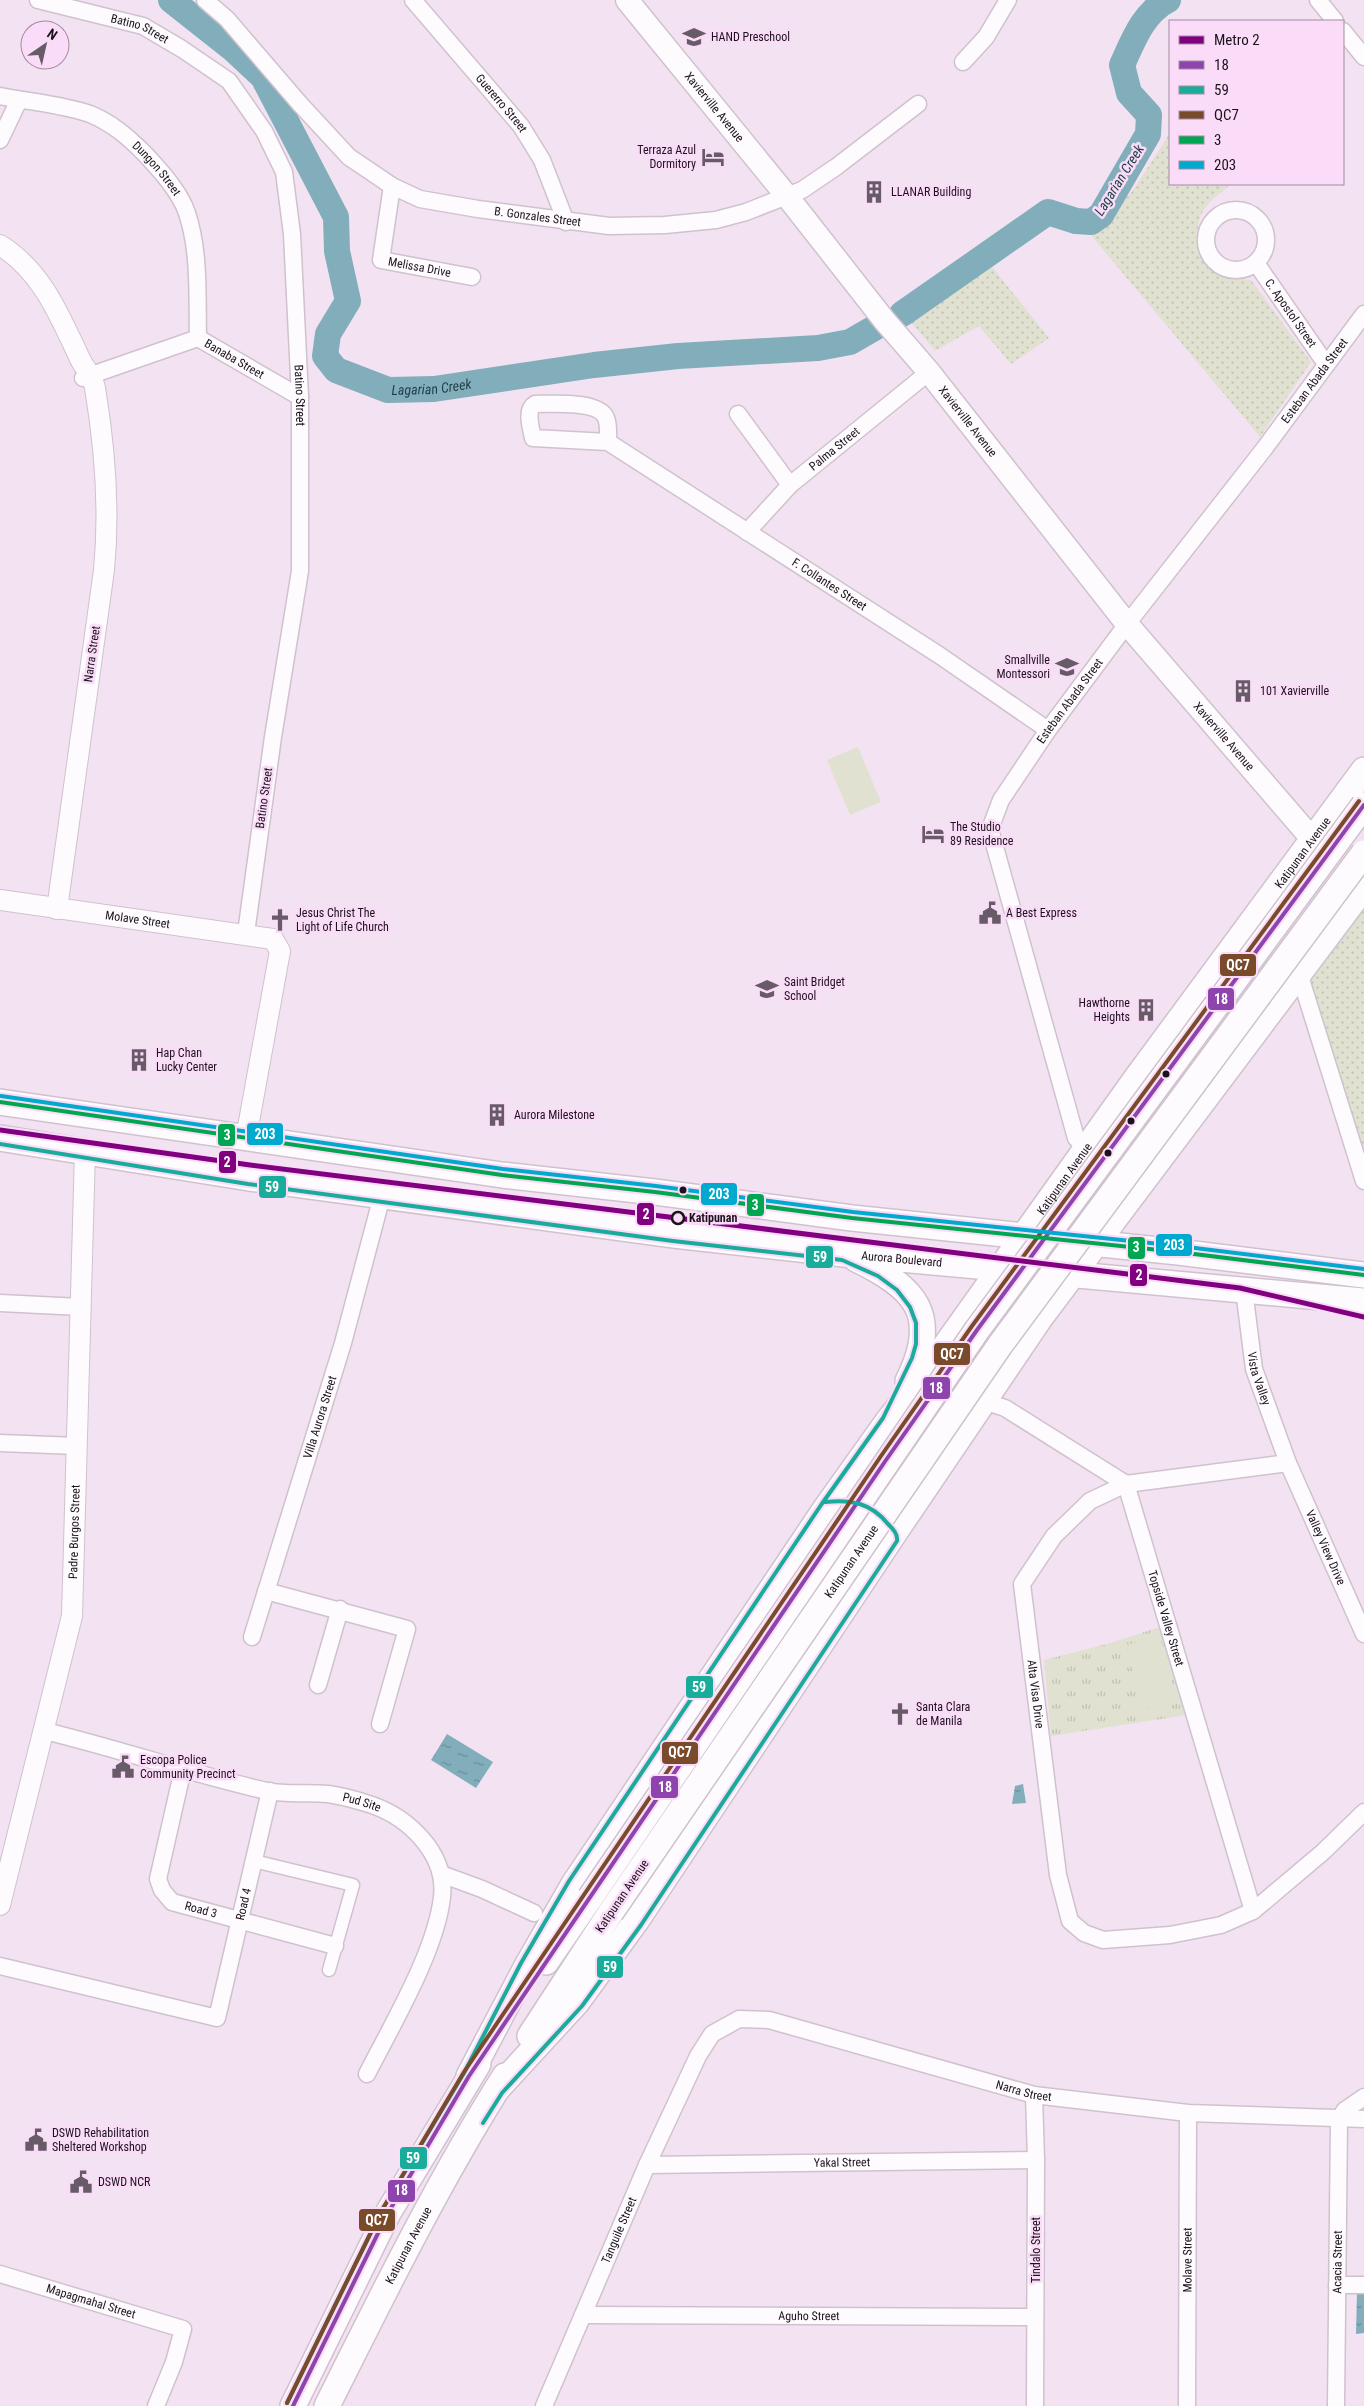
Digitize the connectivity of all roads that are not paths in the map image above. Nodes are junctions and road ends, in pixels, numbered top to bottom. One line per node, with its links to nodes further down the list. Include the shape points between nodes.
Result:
1 (38, 0): 26 (street, Batino Street, via 143,26 229,81 264,132 284,172 292,234)
2 (205, 0): 15 (street, B. Gonzales Street, via 227,19 350,157)
3 (413, 0): 17 (street, Guererro Street, via 521,126 542,160)
4 (627, 0): 16 (main road, Xavierville Avenue)
5 (1008, 0): 10 (street, via 986,36)
6 (1318, 0): 7 (street)
7 (1334, 20)
8 (1344, 32): 9 (street)
9 (1364, 57)
10 (963, 62)
11 (0, 96): 12 (street, Dungon Street)
12 (19, 100): 14 (street); 22 (street, Dungon Street, via 90,114 122,131 169,183 186,211 194,245)
13 (918, 104): 16 (street, B. Gonzales Street, via 836,167 802,190)
14 (0, 140)
15 (392, 186): 17 (street, B. Gonzales Street, via 420,199); 20 (street, Melissa Drive, via 380,260)
16 (786, 196): 17 (street, B. Gonzales Street, via 716,220 609,226); 24 (main road, Xavierville Avenue)
17 (566, 222)
18 (0, 244): 25 (street, Narra Street, via 35,275 54,302)
19 (1256, 263): 23 (street, C. Apostol Street)
20 (472, 277)
21 (1364, 314): 23 (street, Esteban Abada Street)
22 (198, 338): 25 (street, Banaba Street); 26 (street, Banaba Street)
23 (1326, 364): 31 (street, Esteban Abada Street)
24 (929, 372): 29 (street, Palma Street); 31 (main road, Xavierville Avenue)
25 (86, 373): 39 (street, Narra Street, via 96,399 101,426 108,531)
26 (300, 397): 40 (street, Batino Street, via 300,571)
27 (738, 414): 29 (street)
28 (608, 442): 28 (street, F. Collantes Street, via 607,419 603,413 574,403 531,406 533,438); 30 (street, F. Collantes Street)
29 (790, 485): 30 (street, Palma Street)
30 (747, 532): 32 (street, F. Collantes Street, via 939,655)
31 (1127, 624): 32 (street, Esteban Abada Street); 35 (main road, Xavierville Avenue)
32 (1048, 730): 50 (street, Esteban Abada Street, via 1001,800 990,828 1076,1138)
33 (1364, 770): 35 (main road, Katipunan Avenue)
34 (1364, 805): 100 (main road, Katipunan Avenue, bridge, via 972,1338)
35 (1313, 840): 42 (main road, Katipunan Avenue)
36 (1364, 853): 101 (main road, Katipunan Avenue, bridge, via 956,1407 611,1912)
37 (1364, 888): 41 (main road, Katipunan Avenue)
38 (0, 900): 39 (street, Molave Street)
39 (57, 909): 40 (street, Molave Street)
40 (246, 933): 48 (street, Molave Street, via 273,939 280,951)
41 (1298, 974): 43 (main road, Katipunan Avenue); 52 (street)
42 (1173, 1029): 43 (main road, via 1170,1045 1174,1055 1188,1069 1213,1074); 44 (main road, Katipunan Avenue)
43 (1228, 1067): 46 (main road, Katipunan Avenue)
44 (1127, 1091): 46 (main road); 50 (main road, Katipunan Avenue)
45 (0, 1102): 48 (main road)
46 (1180, 1129): 57 (main road, Katipunan Avenue)
47 (0, 1138): 49 (main road, Aurora Boulevard)
48 (246, 1138): 51 (main road)
49 (85, 1150): 54 (main road, Aurora Boulevard, via 249,1178); 66 (street, Padre Burgos Street)
50 (1086, 1150): 53 (main road, Katipunan Avenue)
51 (387, 1160): 54 (main road); 55 (main road)
52 (1364, 1181)
53 (1059, 1187): 55 (main road, via 1016,1218 989,1226); 56 (main road, Katipunan Avenue)
54 (382, 1196): 58 (main road, Aurora Boulevard); 79 (street, Villa Aurora Street, via 343,1343)
55 (958, 1229): 56 (main road)
56 (1025, 1236): 57 (main road); 59 (main road, Katipunan Avenue)
57 (1095, 1244): 60 (main road, Katipunan Avenue); 61 (main road)
58 (844, 1254): 59 (main road, Aurora Boulevard); 70 (main road, via 901,1285 916,1304 922,1322 918,1360)
59 (1002, 1268): 60 (main road, Aurora Boulevard); 68 (main road, Katipunan Avenue)
60 (1071, 1275): 62 (main road, Aurora Boulevard); 67 (main road, Katipunan Avenue)
61 (1364, 1275)
62 (1111, 1279): 63 (main road, Aurora Boulevard); 67 (main road, via 1078,1292)
63 (1244, 1290): 64 (main road, Aurora Boulevard); 73 (street, Vista Valley, via 1254,1369)
64 (1364, 1301)
65 (0, 1303): 66 (street)
66 (81, 1307): 72 (street, Padre Burgos Street)
67 (1040, 1318): 69 (main road, Katipunan Avenue)
68 (931, 1366): 69 (main road); 70 (main road, Katipunan Avenue)
69 (983, 1401): 75 (street, via 1005,1408); 76 (main road, Katipunan Avenue)
70 (888, 1420): 74 (main road, Katipunan Avenue)
71 (0, 1443): 72 (street)
72 (77, 1446): 85 (street, Padre Burgos Street, via 72,1616)
73 (1288, 1463): 75 (street, Alta Visa Drive); 81 (street, Valley View Drive)
74 (853, 1470): 76 (main road, via 865,1497 876,1506 889,1510); 77 (main road, Katipunan Avenue)
75 (1126, 1484): 92 (street, Topside Valley Street); 92 (street, Alta Visa Drive, via 1090,1501 1054,1536 1022,1584 1058,1875 1070,1921 1084,1933 1103,1940 1178,1934 1221,1925)
76 (916, 1501): 78 (main road, Katipunan Avenue)
77 (826, 1508): 78 (main road, via 848,1505 858,1508 877,1520); 100 (main road, Katipunan Avenue, via 574,1884 526,1966)
78 (891, 1538): 101 (main road, Katipunan Avenue, via 636,1921 578,2002)
79 (266, 1591): 80 (street); 82 (street, Villa Aurora Street)
80 (340, 1609): 83 (street); 84 (street, via 407,1629)
81 (1364, 1634)
82 (252, 1637)
83 (318, 1684)
84 (380, 1724)
85 (45, 1730): 86 (street, Pud Site); 91 (street, Padre Burgos Street)
86 (183, 1769): 87 (street, Pud Site); 94 (street, Road 3, via 158,1879 160,1885 172,1902)
87 (270, 1792): 89 (street, Road 4); 90 (street, Pud Site, via 327,1794 359,1801 392,1814 428,1847)
88 (1364, 1812): 92 (street, via 1324,1852)
89 (254, 1861): 94 (street, Road 4); 95 (street, via 353,1885)
90 (441, 1874): 93 (street); 99 (street, Pud Site, via 442,1896 427,1952)
91 (0, 1904)
92 (1252, 1911)
93 (534, 1913)
94 (240, 1921): 95 (street, Road 3); 96 (street, Road 4, via 217,2018)
95 (335, 1946): 97 (street)
96 (0, 1966)
97 (329, 1970)
98 (698, 2056): 102 (street, Narra Street, via 712,2034 739,2019 769,2020); 108 (street, Tanguile Street)
99 (367, 2074)
100 (469, 2076): 115 (main road, Katipunan Avenue, via 388,2213)
101 (497, 2089): 116 (main road, Katipunan Avenue, via 416,2229)
102 (1034, 2094): 104 (street, Narra Street); 107 (street, Tindalo Street)
103 (1364, 2097): 105 (street, via 1345,2110)
104 (1188, 2113): 105 (street, Narra Street); 119 (street, Molave Street)
105 (1339, 2119): 106 (street, Narra Street); 110 (street, Acacia Street)
106 (1364, 2119)
107 (1036, 2160): 108 (street, Yakal Street); 113 (street, Tindalo Street)
108 (647, 2164): 112 (street, Tanguile Street)
109 (0, 2274): 114 (street, Mapagmahal Street, via 183,2329)
110 (1337, 2285): 111 (street); 120 (street, Acacia Street)
111 (1364, 2285)
112 (583, 2315): 113 (street, Aguho Street); 117 (street, Tanguile Street)
113 (1036, 2317): 118 (street, Tindalo Street)
114 (156, 2406)
115 (293, 2406)
116 (327, 2406)
117 (544, 2406)
118 (1035, 2406)
119 (1187, 2406)
120 (1336, 2406)

